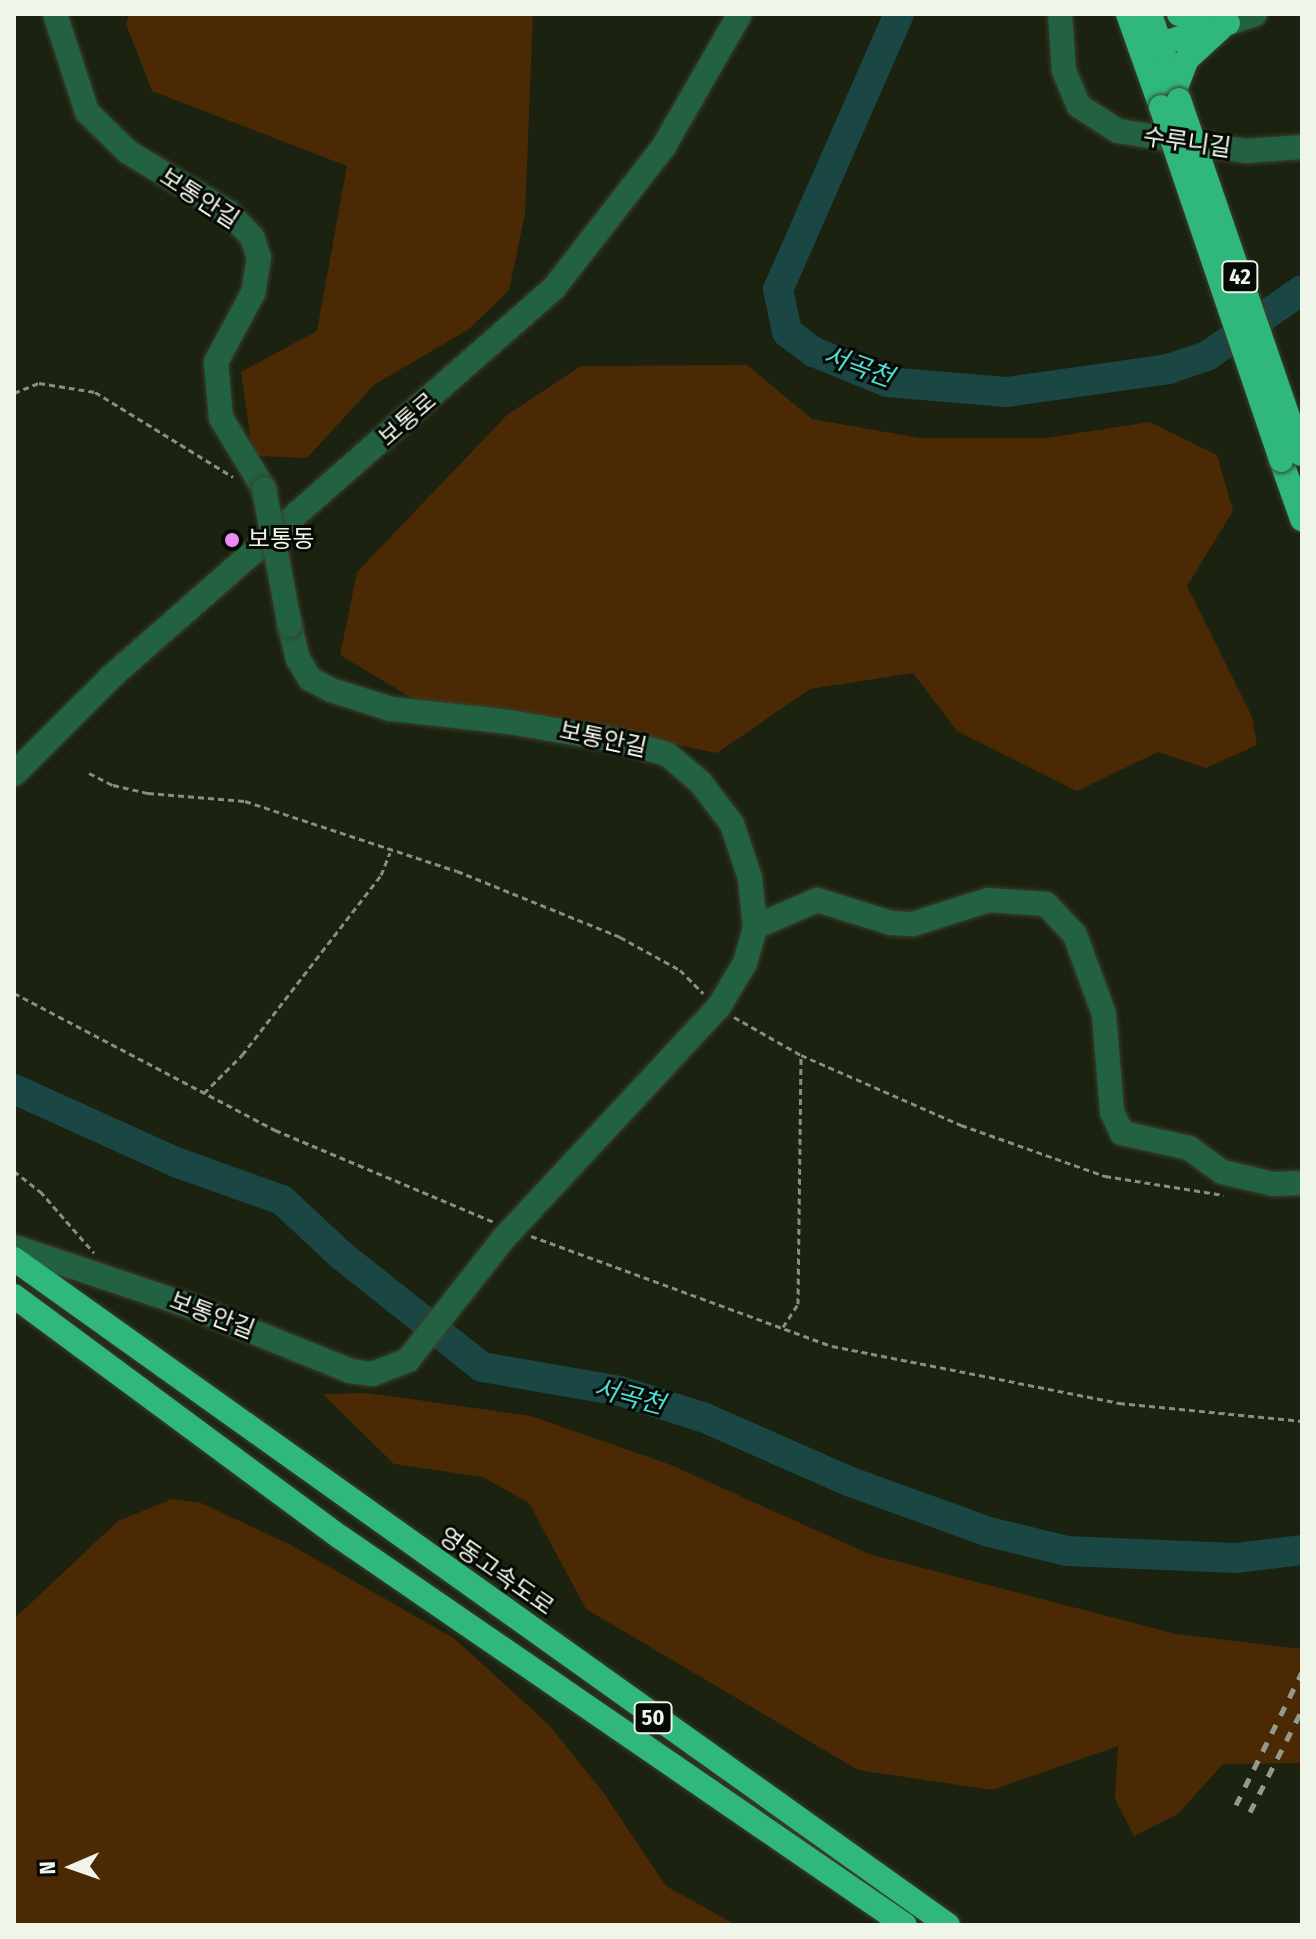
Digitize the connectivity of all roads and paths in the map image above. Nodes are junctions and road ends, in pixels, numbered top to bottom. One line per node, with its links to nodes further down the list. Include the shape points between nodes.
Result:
1 (55, 14): 14 (street, 보통안길, via 87,112 128,152 228,212 252,237 259,257 253,293 216,362 221,418)
2 (740, 14): 17 (street, 보통로, via 664,146 554,288 112,676)
3 (1060, 14): 11 (street, 수루니길, via 1064,71 1079,106 1118,131 1246,151)
4 (1128, 14): 9 (highway, 42)
5 (1150, 14): 9 (highway, 42)
6 (1179, 14): 8 (highway)
7 (1255, 14): 8 (street)
8 (1228, 23): 9 (highway); 10 (highway, via 1187,59)
9 (1150, 47): 10 (highway, 42)
10 (1172, 99): 13 (highway, 42, bridge)
11 (1302, 147)
12 (14, 393): 14 (path, via 39,383 95,392 231,477)
13 (1295, 457): 15 (highway, 42)
14 (260, 484): 19 (street, 보통안길, bridge, via 298,659 310,679 391,709 509,722 667,754 700,782 732,824 750,878)
15 (1302, 519)
16 (89, 773): 18 (path, via 148,793 245,801)
17 (14, 774)
18 (390, 853): 21 (path, via 457,871 620,937 680,970); 23 (path, via 381,875 251,1043)
19 (755, 927): 21 (street, 보통안길, via 745,963); 26 (street, via 817,900 891,923 913,924 988,900 1046,904 1075,935 1104,1014 1112,1112 1122,1133 1189,1148 1222,1172 1273,1184)
20 (14, 993): 23 (path)
21 (718, 1008): 22 (path); 28 (street, 보통안길, via 504,1238 408,1360 372,1374 350,1371 187,1305)
22 (801, 1055): 27 (path, via 961,1125 1105,1176); 33 (path, via 798,1304)
23 (204, 1093): 24 (path)
24 (232, 1107)
25 (14, 1171): 29 (path, via 40,1191)
26 (1302, 1183)
27 (1237, 1197)
28 (14, 1247)
29 (94, 1254)
30 (14, 1259): 36 (highway, 영동고속도로 / 50)
31 (14, 1296): 35 (highway, 50, via 340,1537)
32 (766, 1321): 33 (path)
33 (783, 1327): 34 (path, via 832,1346 1119,1403)
34 (1302, 1421)
35 (905, 1925)
36 (948, 1925)

